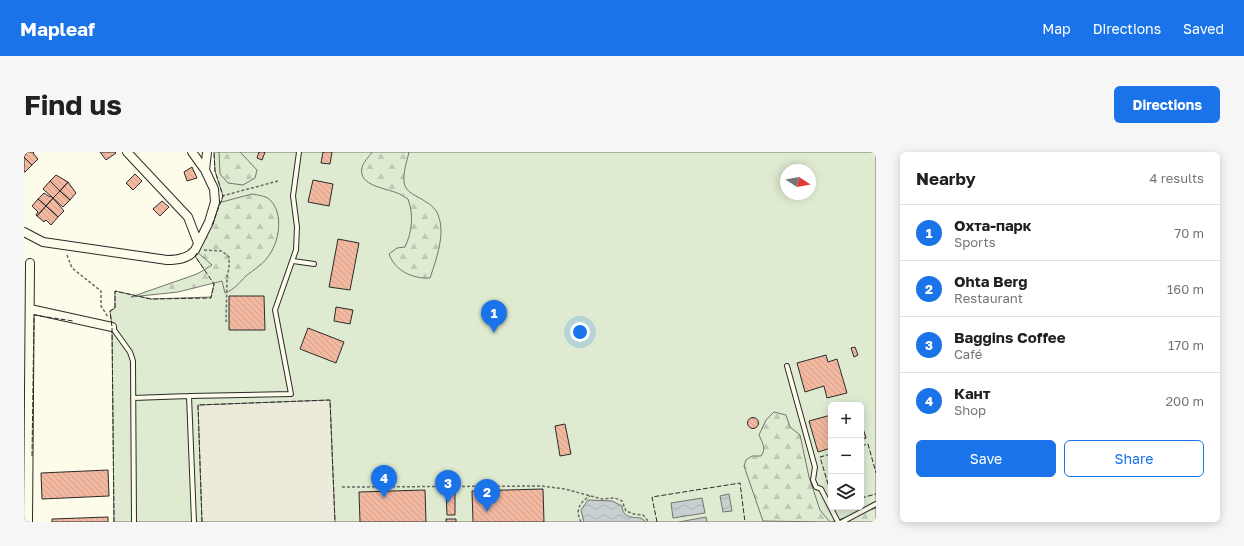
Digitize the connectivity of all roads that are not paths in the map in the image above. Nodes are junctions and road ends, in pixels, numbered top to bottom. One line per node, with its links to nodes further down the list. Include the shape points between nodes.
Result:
1 (127, 152): 7 (street, via 188,217)
2 (192, 152): 5 (street)
3 (207, 152): 5 (street)
4 (299, 152): 8 (lane, via 293,196 298,227)
5 (205, 170): 7 (street, via 214,188 215,202 209,222)
6 (24, 232): 7 (street, via 43,242 66,247 167,260 185,258 192,254)
7 (196, 247)
8 (293, 261): 10 (lane); 14 (lane, via 275,310 291,394)
9 (30, 263): 11 (street)
10 (314, 264)
11 (30, 309): 12 (street); 16 (street)
12 (110, 326): 15 (lane, via 130,352 133,361)
13 (787, 366): 21 (lane, via 815,467 813,480 816,487 821,489)
14 (189, 396): 15 (lane); 20 (lane)
15 (133, 398): 19 (lane)
16 (26, 406): 18 (street)
17 (876, 504): 22 (lane)
18 (28, 522)
19 (134, 522)
20 (194, 522)
21 (838, 522)
22 (842, 522)

